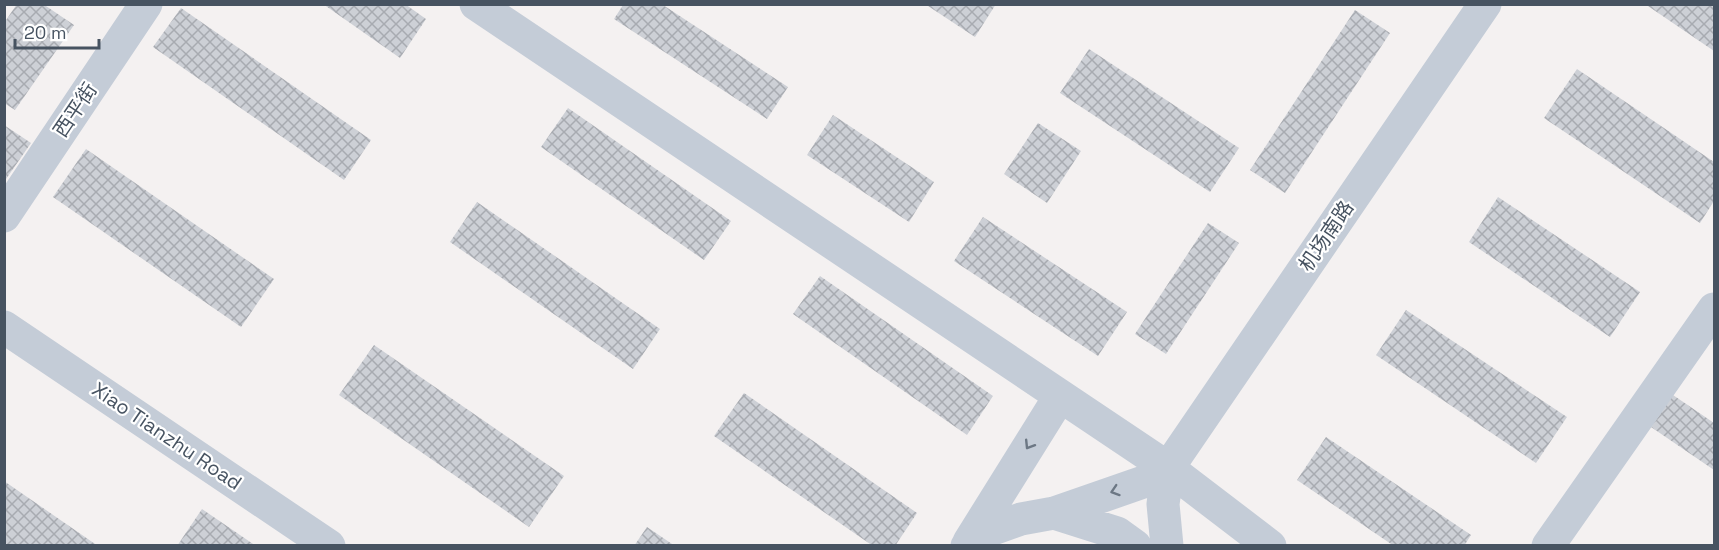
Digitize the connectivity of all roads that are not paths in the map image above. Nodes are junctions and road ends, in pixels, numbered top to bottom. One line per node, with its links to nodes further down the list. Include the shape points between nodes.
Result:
1 (146, 4): 4 (street, 西平街)
2 (476, 4): 7 (street)
3 (1485, 4): 8 (street, 机场南路)
4 (4, 216)
5 (1714, 309): 15 (street)
6 (4, 327): 10 (street, Xiao Tianzhu Road)
7 (1060, 396): 8 (street); 11 (street, one-way to 11)
8 (1168, 468): 9 (street, 机场南路, one-way to 9, via 1149,480); 13 (street, 机场南路, via 1163,504); 14 (street)
9 (1054, 513): 11 (street, 机场南路, via 993,529); 12 (street, via 1117,533)
10 (329, 546)
11 (967, 546)
12 (1135, 546)
13 (1167, 546)
14 (1270, 546)
15 (1548, 546)

